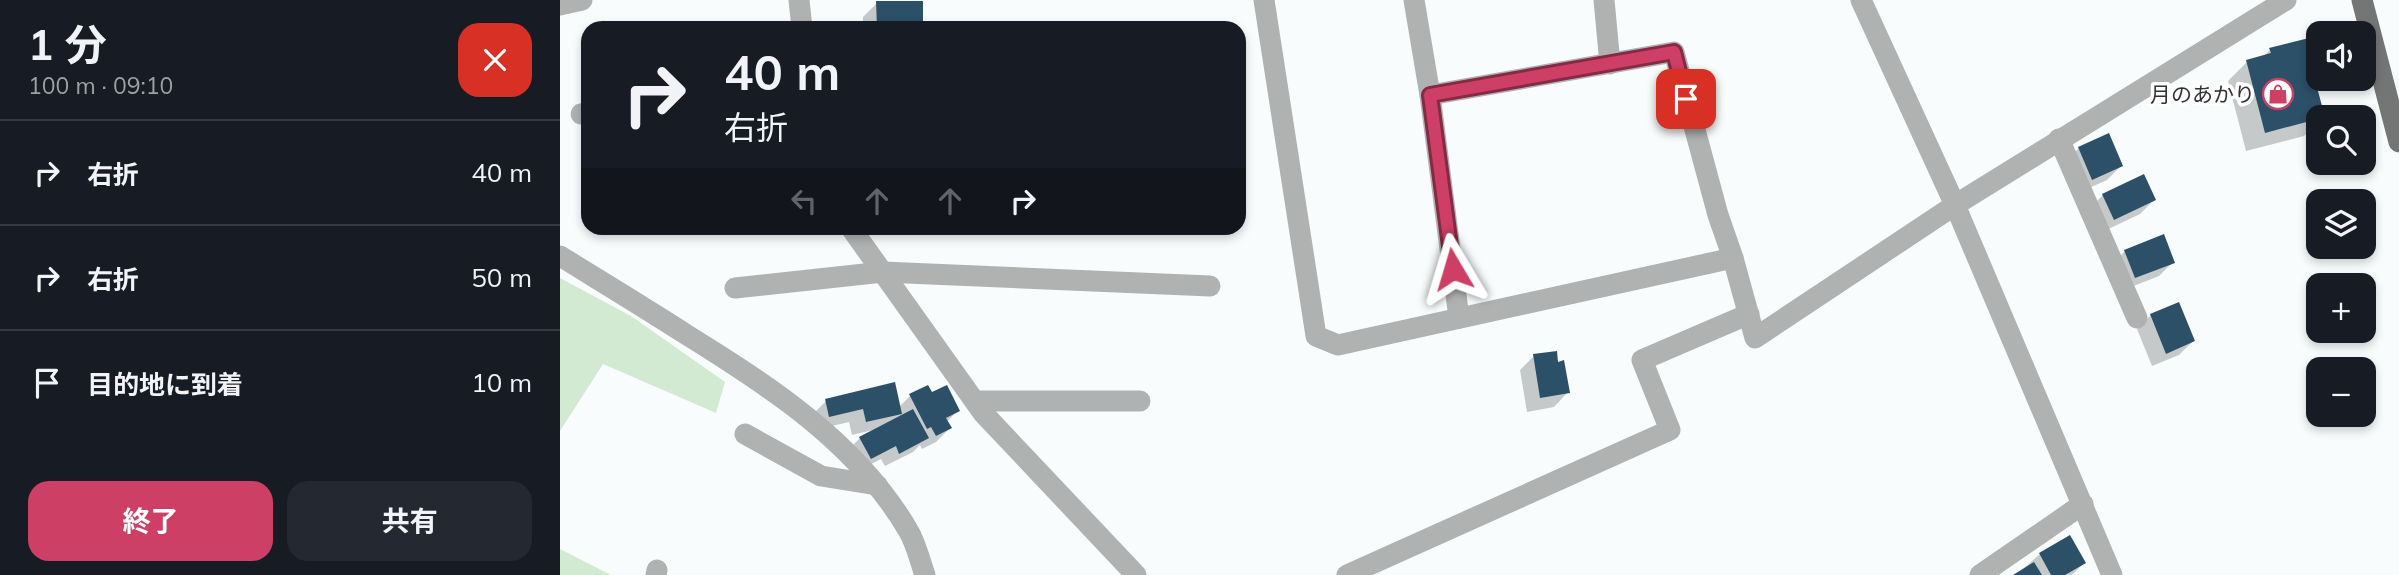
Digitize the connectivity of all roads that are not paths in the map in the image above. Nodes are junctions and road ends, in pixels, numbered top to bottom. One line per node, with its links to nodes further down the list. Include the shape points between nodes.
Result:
1 (582, 0): 9 (street)
2 (799, 0): 10 (street)
3 (1264, 0): 23 (street, via 1316,336 1338,345)
4 (1414, 0): 12 (street)
5 (1604, 0): 11 (street)
6 (1861, 0): 15 (street)
7 (2286, 0): 13 (street)
8 (2361, 0): 14 (main road)
9 (560, 5)
10 (801, 21)
11 (1610, 64): 12 (street); 18 (street, via 1674,52)
12 (1430, 95): 23 (street)
13 (2059, 139): 15 (street); 24 (street)
14 (2399, 142)
15 (1955, 205): 22 (street, via 1755,338); 29 (street)
16 (856, 235): 19 (street)
17 (560, 256): 28 (street, via 753,376 814,422)
18 (1733, 258): 22 (street); 23 (street)
19 (883, 272): 20 (street); 21 (street); 25 (street)
20 (1210, 286)
21 (735, 288)
22 (1749, 314): 32 (street, via 1642,360 1670,429)
23 (1459, 318)
24 (2137, 318)
25 (975, 401): 26 (street); 31 (street)
26 (1140, 401)
27 (745, 434): 28 (street, via 821,476)
28 (877, 485): 30 (street, via 910,532)
29 (2083, 504): 33 (street); 34 (street)
30 (925, 575)
31 (1136, 575)
32 (1347, 575)
33 (1980, 575)
34 (2112, 575)

